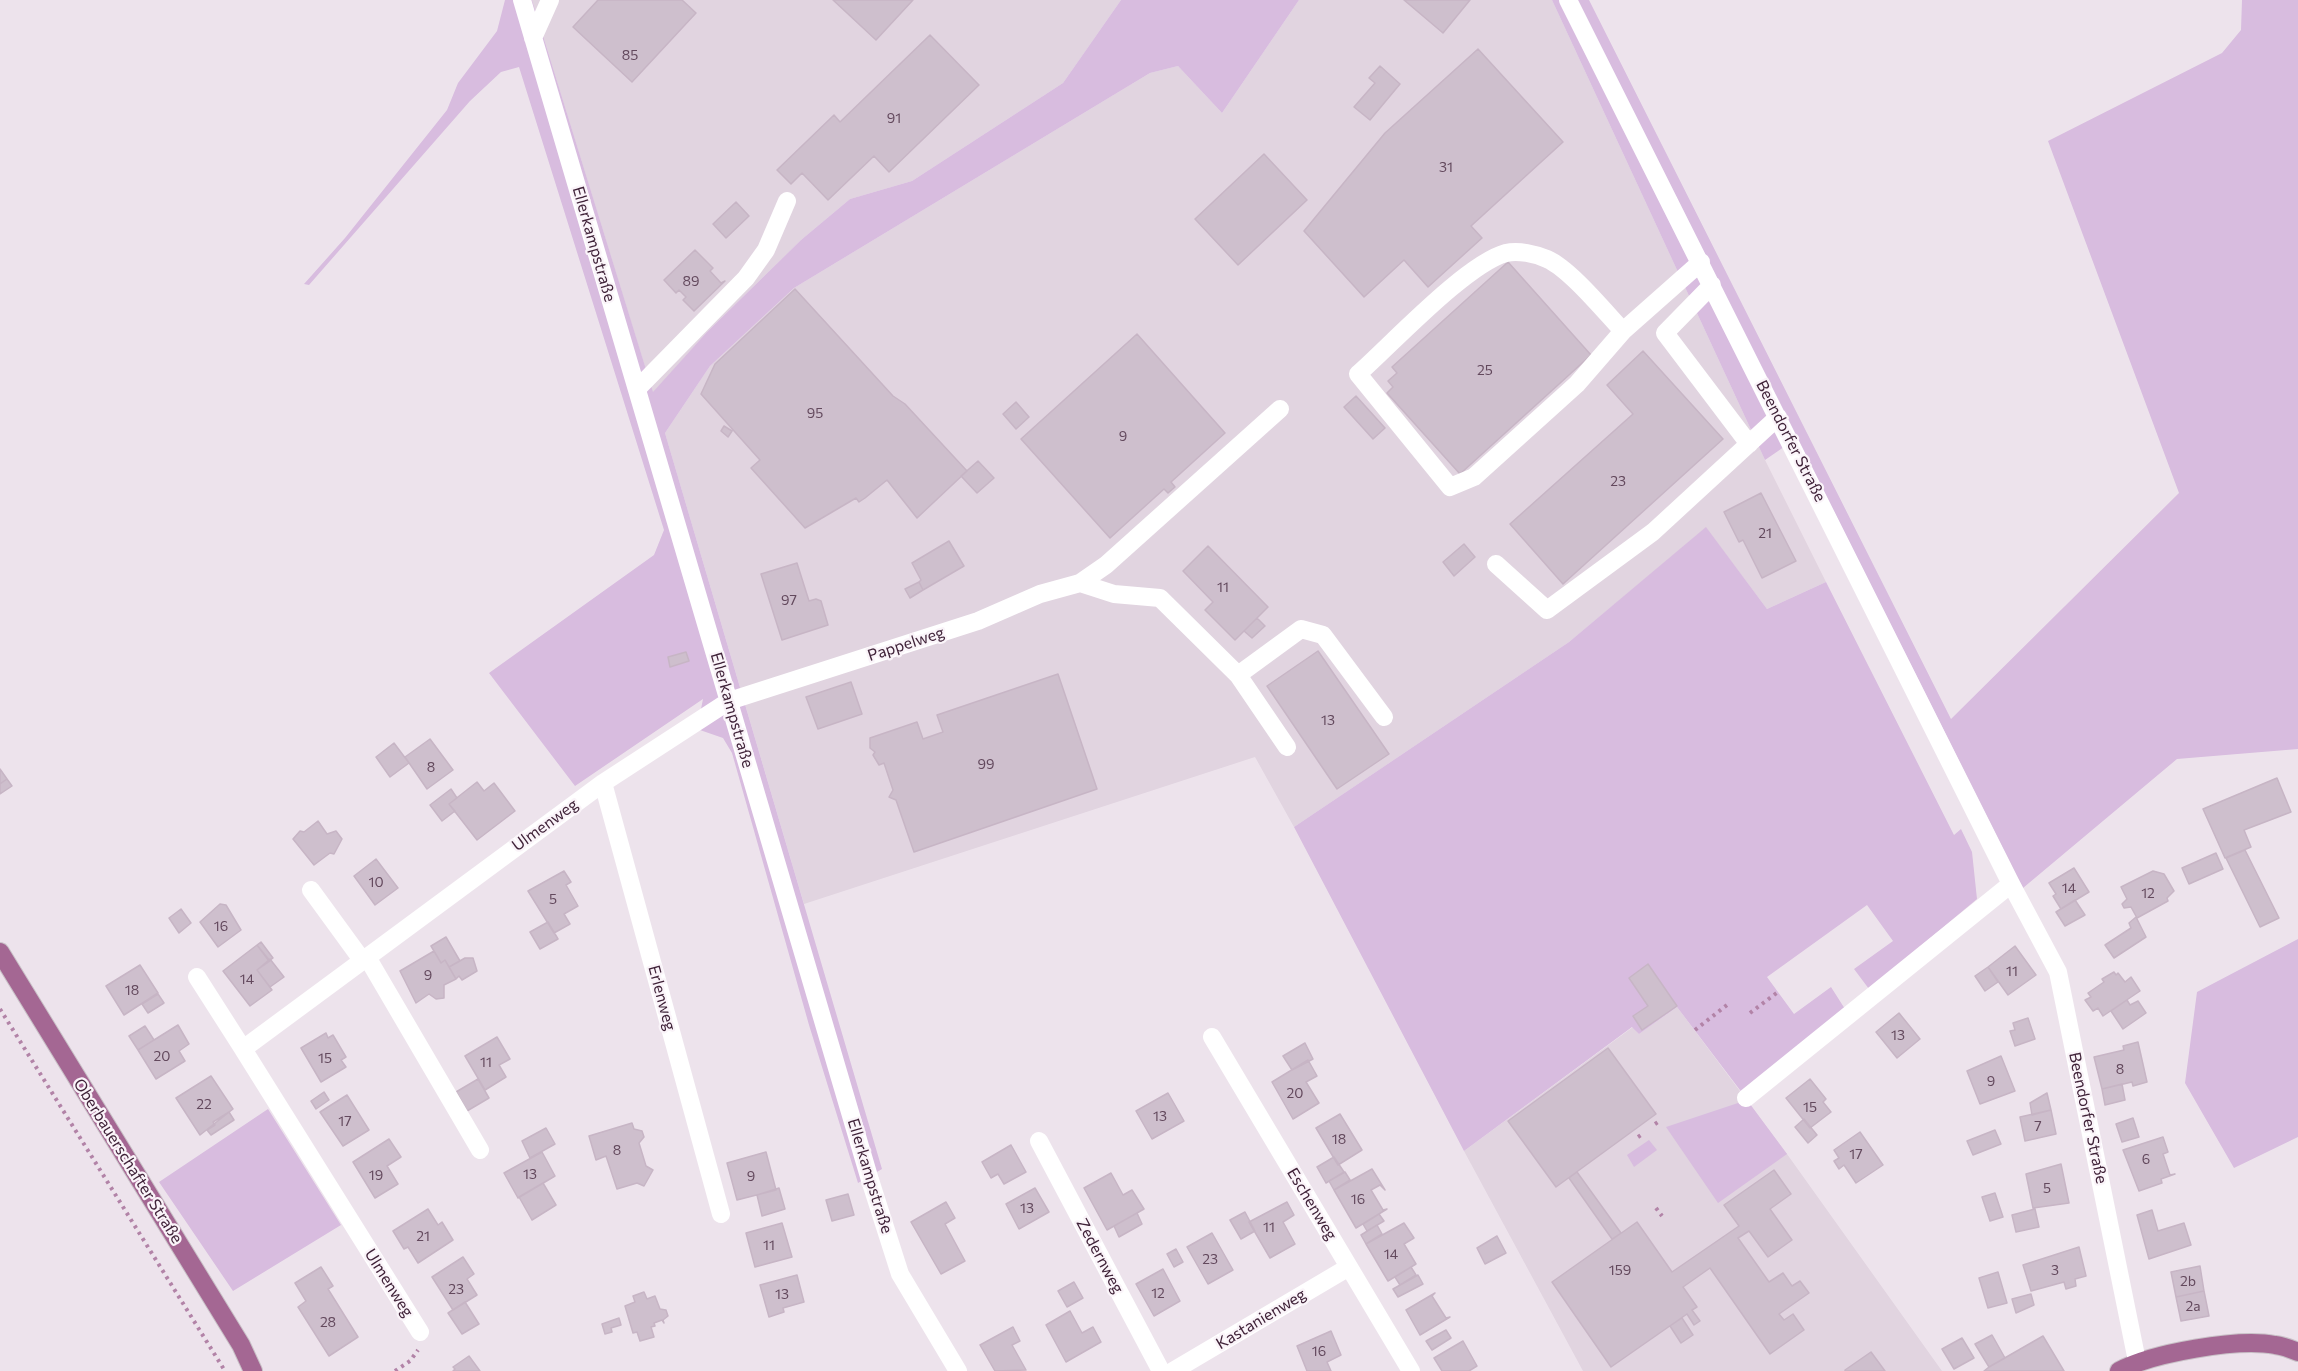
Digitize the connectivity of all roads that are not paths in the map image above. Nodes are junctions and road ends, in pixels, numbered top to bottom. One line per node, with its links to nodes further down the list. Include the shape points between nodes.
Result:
1 (522, 0): 4 (street, Ellerkampstraße)
2 (550, 0): 4 (street)
3 (1568, 0): 6 (street, Beendorfer Straße)
4 (533, 38): 9 (street, Ellerkampstraße)
5 (787, 201): 9 (street, via 756,266)
6 (1701, 262): 7 (street, Beendorfer Straße); 8 (street)
7 (1712, 285): 11 (street, Beendorfer Straße); 12 (street, via 1665,333)
8 (1623, 332): 8 (street, via 1549,260 1529,253 1507,252 1472,271 1358,374 1450,487 1474,477 1577,384)
9 (637, 389): 16 (street, Ellerkampstraße)
10 (1280, 409): 14 (street, via 1106,565)
11 (1779, 417): 12 (street); 20 (street, Beendorfer Straße)
12 (1749, 444): 13 (street, via 1653,532 1547,610)
13 (1496, 564)
14 (1080, 583): 15 (street, via 1114,594 1160,598); 16 (street, Pappelweg, via 1040,594 978,621)
15 (1238, 675): 17 (street, via 1301,629 1323,635); 18 (street)
16 (729, 702): 19 (street, Ulmenweg); 36 (street, Ellerkampstraße, via 900,1274)
17 (1384, 717)
18 (1287, 747)
19 (603, 783): 23 (street, Ulmenweg); 30 (street, Erlenweg)
20 (2011, 884): 27 (street); 34 (street, Beendorfer Straße, via 2058,972)
21 (311, 890): 23 (street)
22 (0, 952): 35 (main road, Oberbauerschafter Straße)
23 (364, 959): 26 (street, Ulmenweg); 29 (street)
24 (197, 977): 26 (street, Ulmenweg)
25 (1212, 1037): 31 (street, Eschenweg)
26 (243, 1050): 32 (street, Ulmenweg)
27 (1746, 1098)
28 (1039, 1141): 37 (street, Zedernweg)
29 (480, 1150)
30 (721, 1214)
31 (1349, 1267): 38 (street, Kastanienweg); 39 (street, Eschenweg)
32 (420, 1332)
33 (2298, 1352): 34 (main road, via 2275,1345 2235,1343)
34 (2137, 1361): 40 (main road)
35 (254, 1371)
36 (958, 1371)
37 (1161, 1371)
38 (1173, 1371)
39 (1411, 1371)
40 (2119, 1371)

